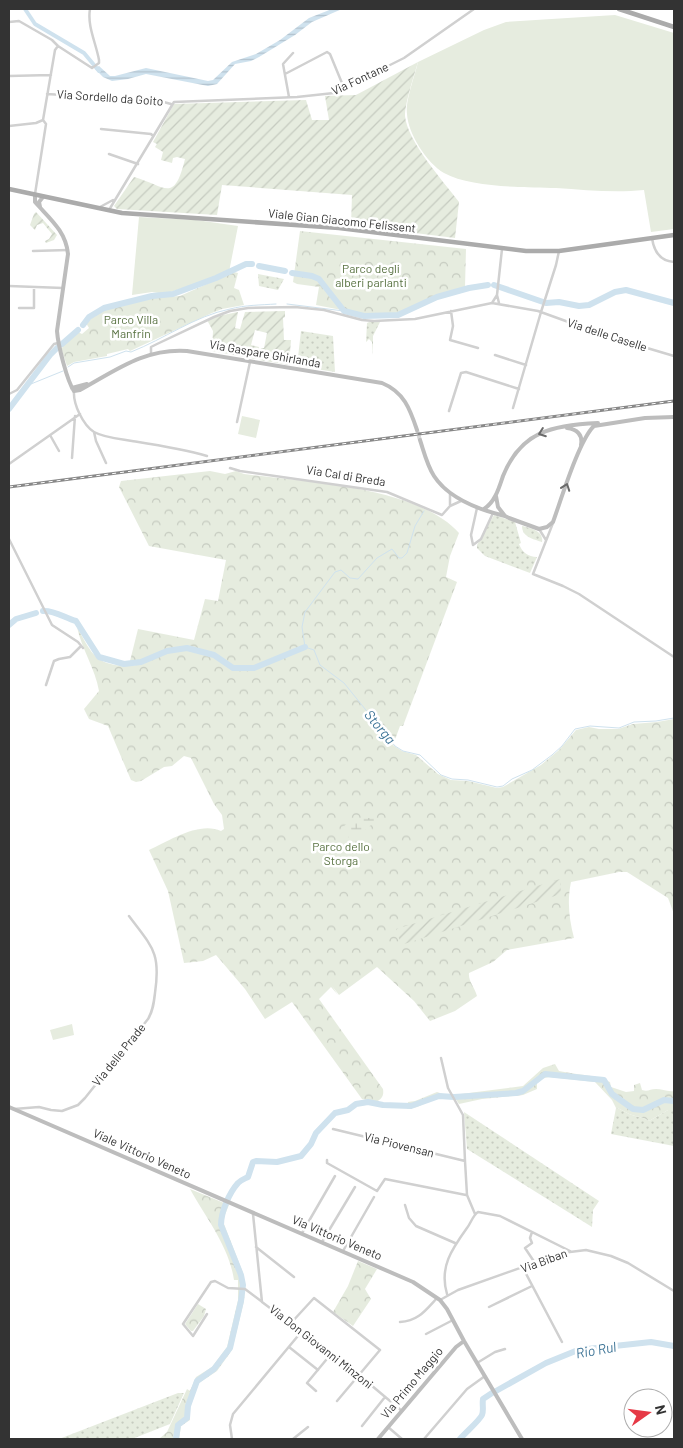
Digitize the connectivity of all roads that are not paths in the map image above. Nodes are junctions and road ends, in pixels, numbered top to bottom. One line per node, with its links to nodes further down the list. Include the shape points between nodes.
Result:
1 (90, 9): 6 (street, via 98,63 88,66)
2 (474, 9): 11 (street, Via Fontane, via 404,58)
3 (619, 9): 5 (main road)
4 (9, 22): 6 (street, via 19,20)
5 (674, 27)
6 (58, 46): 9 (street)
7 (293, 53): 8 (street, via 283,62)
8 (285, 74): 11 (street, via 327,52); 13 (street)
9 (51, 75): 10 (street); 12 (street)
10 (9, 76)
11 (344, 88): 13 (street, Via Fontane, via 322,95)
12 (47, 94): 14 (street, Via Sordello da Goito); 16 (street)
13 (289, 98): 14 (street, Via Fontane, via 177,101)
14 (171, 104): 19 (street)
15 (9, 120): 17 (street)
16 (43, 120): 17 (street); 23 (street, via 46,124)
17 (9, 126)
18 (101, 129): 19 (street)
19 (153, 136): 21 (street)
20 (109, 154): 21 (street)
21 (138, 164): 25 (street)
22 (9, 189): 23 (main road, Viale Gian Giacomo Felissent)
23 (35, 195): 24 (main road, Viale Gian Giacomo Felissent); 26 (street, via 35,202)
24 (43, 197): 26 (street, via 39,202); 27 (main road, Viale Gian Giacomo Felissent)
25 (116, 198): 27 (street, via 105,206); 28 (street)
26 (40, 208): 32 (street, via 64,235)
27 (94, 208): 28 (main road, Viale Gian Giacomo Felissent)
28 (109, 211): 31 (main road, Viale Gian Giacomo Felissent, via 339,228)
29 (674, 235): 30 (main road, Viale Gian Giacomo Felissent)
30 (652, 238): 34 (main road, Viale Gian Giacomo Felissent); 35 (street, via 658,255)
31 (502, 249): 34 (main road, Viale Gian Giacomo Felissent); 39 (street)
32 (68, 250): 33 (street); 38 (street)
33 (33, 251)
34 (559, 251): 44 (street)
35 (674, 262)
36 (9, 286): 37 (street)
37 (34, 287): 38 (street); 42 (street, via 34,308)
38 (63, 288): 45 (street, via 57,326)
39 (497, 295): 40 (street); 41 (street)
40 (492, 304): 41 (street, Via delle Caselle); 43 (street, Via delle Caselle)
41 (500, 304): 44 (street, Via delle Caselle)
42 (19, 308)
43 (451, 311): 46 (street, via 453,326 450,340); 47 (street, Via delle Caselle, via 410,319 374,321 295,307 248,308 205,320 153,346)
44 (541, 312): 49 (street, Via delle Caselle); 51 (street)
45 (58, 343): 52 (street); 54 (street, via 17,390)
46 (478, 348)
47 (150, 352): 50 (street, Via Gaspare Ghirlanda, via 186,351); 52 (street, Via Gaspare Ghirlanda)
48 (496, 355): 51 (street)
49 (674, 356)
50 (250, 362): 60 (street); 63 (street, Via Gaspare Ghirlanda, via 378,382 396,391 409,407)
51 (526, 365): 53 (street)
52 (73, 390): 57 (street)
53 (519, 390): 55 (street); 56 (street, via 461,373)
54 (9, 394)
55 (513, 408)
56 (449, 411)
57 (80, 414): 58 (street); 64 (street)
58 (75, 416): 65 (street); 70 (street)
59 (674, 417): 61 (street)
60 (237, 422)
61 (608, 423): 62 (street); 68 (street, via 589,430)
62 (560, 428): 68 (street, via 574,429 579,434 582,440); 75 (street, one-way to 75, via 539,433 521,446 508,464)
63 (417, 430)
64 (94, 432): 69 (street); 71 (street)
65 (50, 434): 67 (street); 72 (street)
66 (420, 440): 74 (street, via 434,476)
67 (59, 451)
68 (579, 452): 82 (street, one-way to 68)
69 (207, 456)
70 (72, 458)
71 (106, 463)
72 (9, 464)
73 (230, 468): 77 (street, Via Cal di Breda, via 387,492 442,516)
74 (450, 494): 76 (street); 77 (street)
75 (496, 496): 79 (street); 81 (street, via 498,507)
76 (462, 500): 77 (street, Via Cal di Breda); 78 (street)
77 (450, 506)
78 (478, 507): 79 (street); 80 (street, via 471,535 473,545 481,539)
79 (484, 509): 80 (street)
80 (493, 513): 81 (street)
81 (505, 516): 83 (street)
82 (553, 522): 83 (street); 85 (street)
83 (539, 529): 85 (street)
84 (9, 539): 87 (street, via 52,625 82,647 70,657 54,662)
85 (546, 543): 86 (street, via 534,574 574,591)
86 (674, 657)
87 (46, 685)
88 (128, 916): 91 (street, Via delle Prade, via 151,945 157,961 156,987 148,1019 78,1105 62,1110 39,1107)
89 (441, 1058): 94 (street, via 445,1078 463,1115)
90 (9, 1107): 91 (street, Viale Vittorio Veneto)
91 (14, 1109): 99 (street, Viale Vittorio Veneto)
92 (333, 1129): 94 (street, Via Piovensan)
93 (327, 1160): 97 (street, via 327,1163 377,1191 385,1179)
94 (465, 1162): 97 (street)
95 (335, 1176): 104 (street)
96 (355, 1187): 105 (street)
97 (466, 1195): 102 (street)
98 (374, 1197): 108 (street)
99 (226, 1201): 101 (street, Via Vittorio Veneto)
100 (406, 1205): 106 (street, via 408,1218 416,1226)
101 (253, 1213): 104 (street, Via Vittorio Veneto); 107 (street, Via Don Giovanni Minzoni)
102 (474, 1214): 103 (street, via 500,1216); 106 (street)
103 (532, 1232): 109 (street); 110 (street, via 532,1243 526,1248)
104 (301, 1234): 105 (street, Via Vittorio Veneto)
105 (322, 1242): 108 (street, Via Vittorio Veneto)
106 (455, 1244): 115 (street, via 447,1262 444,1281)
107 (256, 1247): 112 (street); 117 (street, Via Don Giovanni Minzoni)
108 (343, 1251): 116 (street, Via Vittorio Veneto, via 413,1282)
109 (570, 1251): 110 (street, Via Biban); 114 (street, Via Biban, via 586,1250 612,1256)
110 (535, 1264): 111 (street, Via Biban)
111 (523, 1268): 113 (street); 115 (street, Via Biban)
112 (294, 1277)
113 (532, 1286): 118 (street); 126 (street)
114 (674, 1291)
115 (447, 1295): 116 (street, Via Biban)
116 (438, 1299): 120 (street, Via Vittorio Veneto); 121 (street, via 416,1319)
117 (262, 1302): 119 (street, via 244,1289 228,1288 215,1281 211,1282 183,1324 192,1336); 122 (street, Via Don Giovanni Minzoni)
118 (489, 1307)
119 (207, 1314)
120 (453, 1320): 124 (street); 125 (street, Via Vittorio Veneto)
121 (400, 1322)
122 (291, 1323): 123 (street, Via Don Giovanni Minzoni); 132 (street, via 314,1298 380,1350)
123 (302, 1331): 127 (street); 129 (street, Via Don Giovanni Minzoni)
124 (426, 1334)
125 (464, 1341): 130 (street, Via Vittorio Veneto); 137 (street, Via Primo Maggio)
126 (562, 1342)
127 (289, 1347): 131 (street); 141 (street, via 234,1414 230,1425)
128 (505, 1349): 130 (street)
129 (331, 1354): 131 (street); 132 (street, Via Don Giovanni Minzoni)
130 (477, 1363): 133 (street, Via Vittorio Veneto)
131 (318, 1370): 134 (street, via 307,1383)
132 (359, 1376): 135 (street, Via Don Giovanni Minzoni); 136 (street)
133 (485, 1376): 145 (street, via 466,1389); 146 (street, Via Vittorio Veneto)
134 (316, 1391)
135 (385, 1397): 137 (street, Via Don Giovanni Minzoni); 138 (street)
136 (337, 1401)
137 (402, 1411): 140 (street, Via Primo Maggio)
138 (362, 1426)
139 (308, 1427): 142 (street)
140 (388, 1427): 143 (street, Via Primo Maggio); 144 (street)
141 (232, 1439)
142 (293, 1439)
143 (378, 1439)
144 (402, 1439)
145 (424, 1439)
146 (522, 1439)

